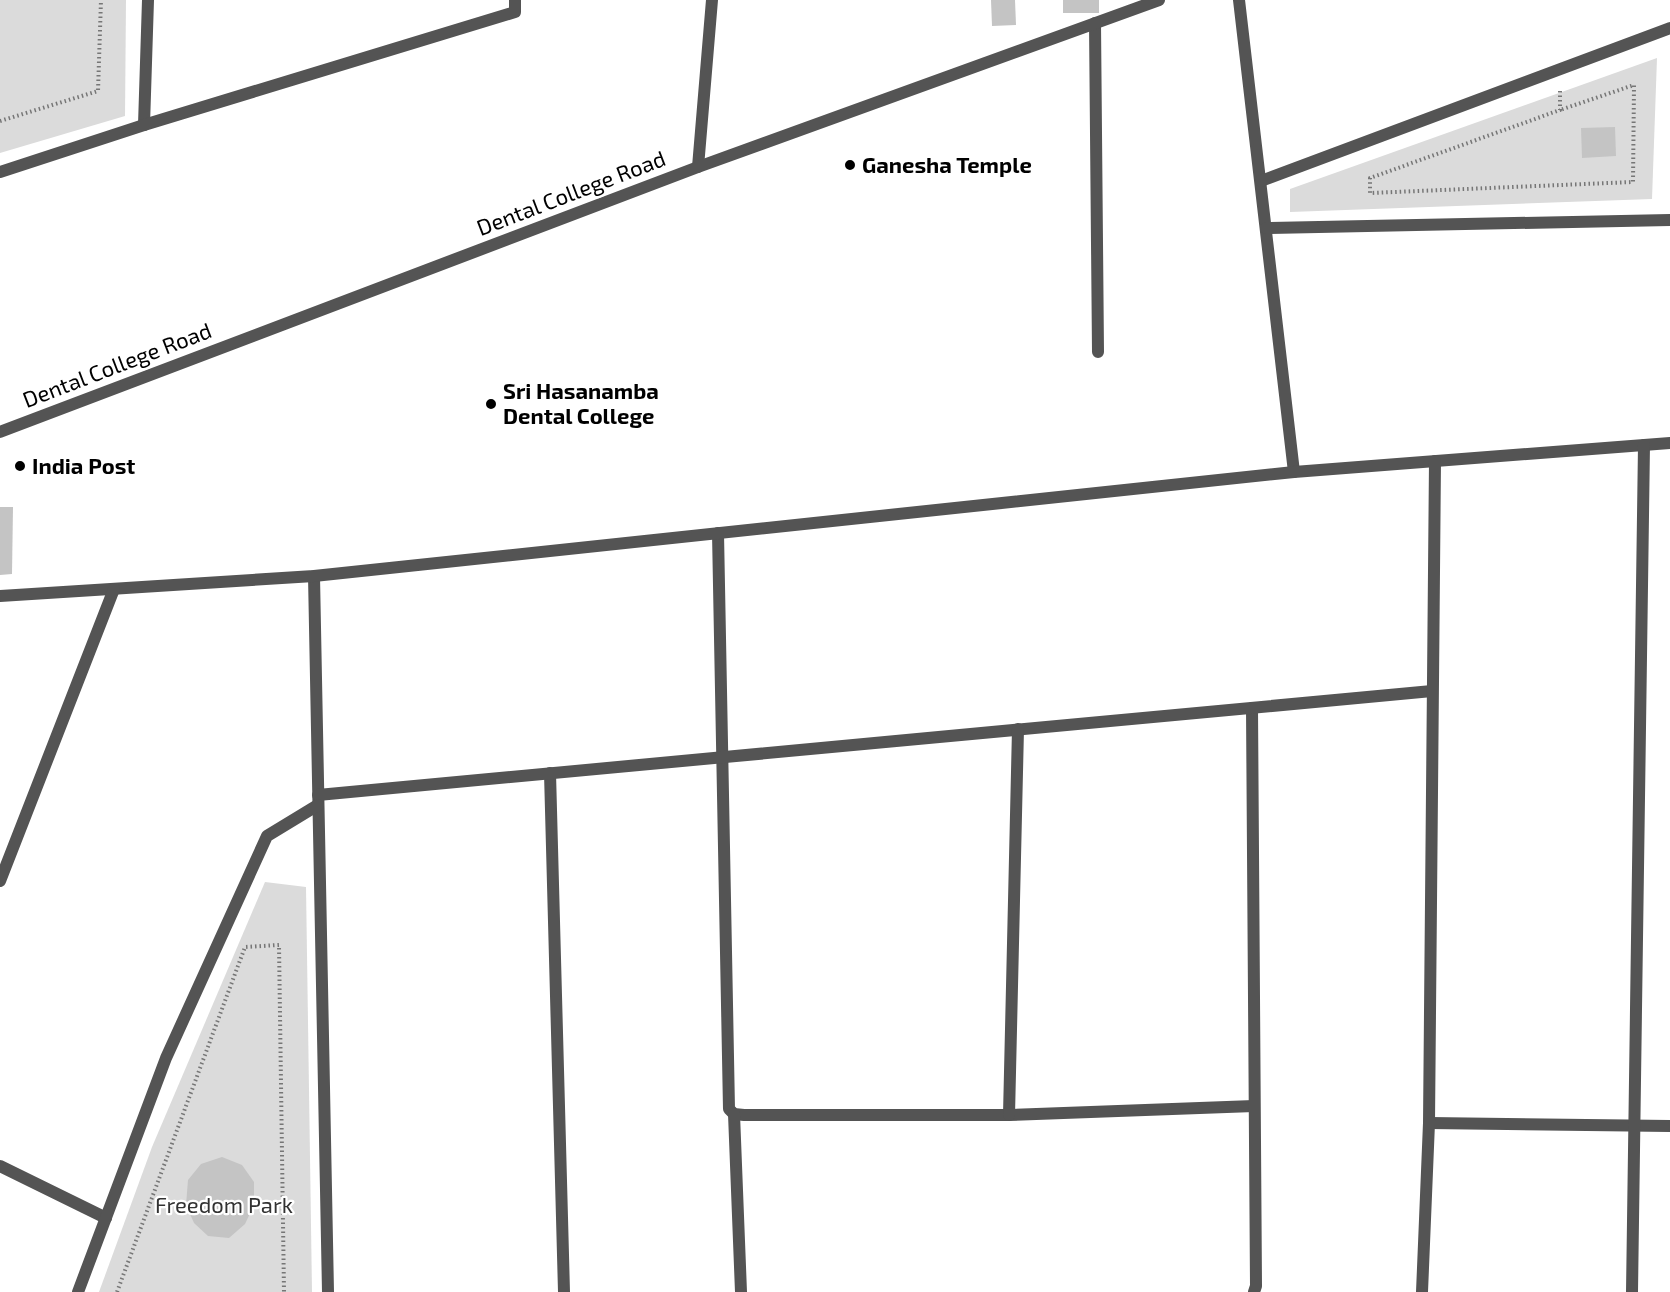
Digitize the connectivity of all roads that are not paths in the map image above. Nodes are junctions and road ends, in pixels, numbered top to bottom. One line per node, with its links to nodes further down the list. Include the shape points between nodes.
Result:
1 (148, 0): 8 (street)
2 (516, 0): 8 (street, via 515,12)
3 (712, 0): 9 (street)
4 (1159, 0): 6 (street, Dental College Road)
5 (1239, 0): 11 (street)
6 (1095, 23): 9 (street, Dental College Road); 14 (street)
7 (1670, 28): 11 (street)
8 (144, 125): 10 (street)
9 (698, 167): 15 (street, Dental College Road)
10 (0, 172)
11 (1261, 181): 13 (street)
12 (1670, 220): 13 (street)
13 (1266, 228): 19 (street)
14 (1098, 352)
15 (0, 432)
16 (1670, 443): 17 (street)
17 (1644, 445): 18 (street); 35 (street)
18 (1435, 461): 19 (street); 24 (street)
19 (1294, 472): 20 (street)
20 (718, 533): 21 (street); 27 (street)
21 (314, 576): 22 (street); 29 (street)
22 (114, 589): 23 (street); 30 (street)
23 (0, 596)
24 (1432, 691): 25 (street); 34 (street)
25 (1252, 708): 26 (street); 31 (street)
26 (1018, 729): 27 (street); 33 (street)
27 (723, 757): 28 (street); 32 (street, via 729,1109)
28 (550, 773): 29 (street); 41 (street)
29 (318, 800): 38 (street, via 267,836 166,1058); 40 (street)
30 (0, 881)
31 (1254, 1106): 33 (street); 43 (street)
32 (734, 1114): 33 (street); 42 (street)
33 (1009, 1115)
34 (1429, 1123): 35 (street); 44 (street)
35 (1634, 1125): 36 (street); 45 (street)
36 (1670, 1126)
37 (0, 1166): 38 (street)
38 (106, 1218): 39 (street)
39 (78, 1292)
40 (328, 1292)
41 (564, 1292)
42 (741, 1292)
43 (1254, 1292)
44 (1422, 1292)
45 (1632, 1292)

